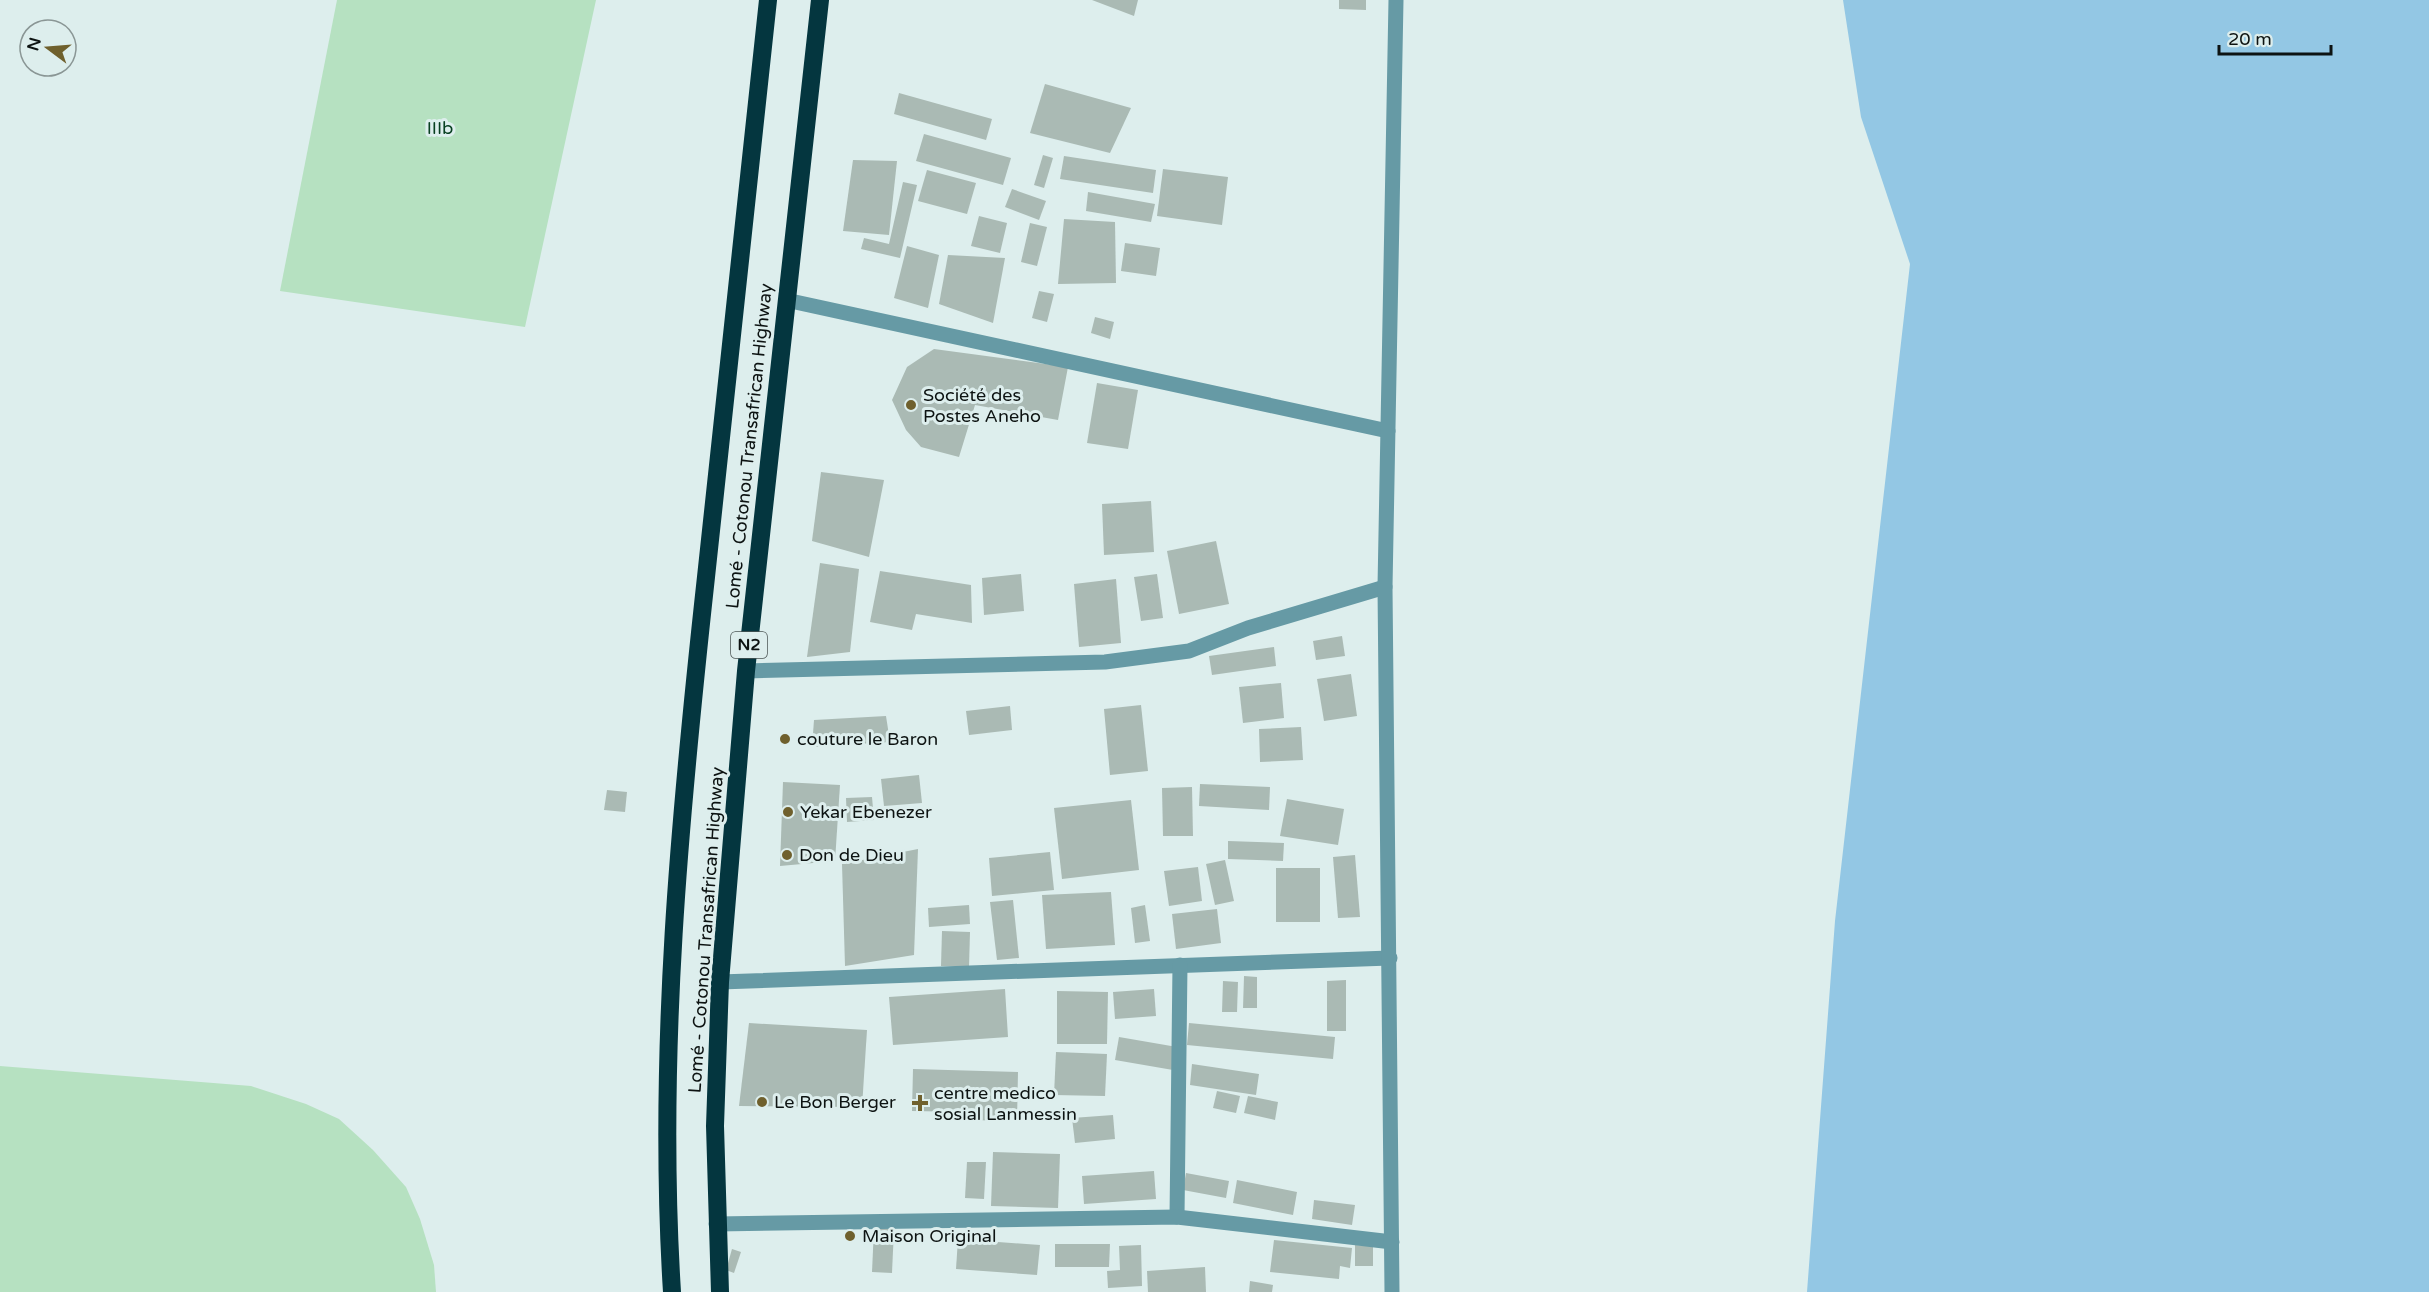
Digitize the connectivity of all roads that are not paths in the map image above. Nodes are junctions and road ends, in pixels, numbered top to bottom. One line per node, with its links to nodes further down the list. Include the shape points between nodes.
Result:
1 (768, 0): 14 (highway, Lomé - Cotonou Transafrican Highway, via 693,694 673,921 668,1155)
2 (820, 0): 4 (highway, Lomé - Cotonou Transafrican Highway / N2)
3 (1396, 0): 5 (street)
4 (786, 300): 5 (street); 7 (highway, Lomé - Cotonou Transafrican Highway / N2)
5 (1388, 431): 6 (street)
6 (1385, 587): 7 (street, via 1248,628 1189,651 1106,662); 8 (street)
7 (746, 671): 10 (highway, Lomé - Cotonou Transafrican Highway / N2)
8 (1390, 957): 9 (street); 13 (street)
9 (1180, 965): 10 (street); 11 (street)
10 (720, 982): 12 (highway, Lomé - Cotonou Transafrican Highway / N2, via 715,1078)
11 (1177, 1217): 12 (street); 13 (street)
12 (716, 1224): 15 (highway, Lomé - Cotonou Transafrican Highway / N2)
13 (1392, 1242): 16 (street)
14 (672, 1292)
15 (720, 1292)
16 (1392, 1292)

